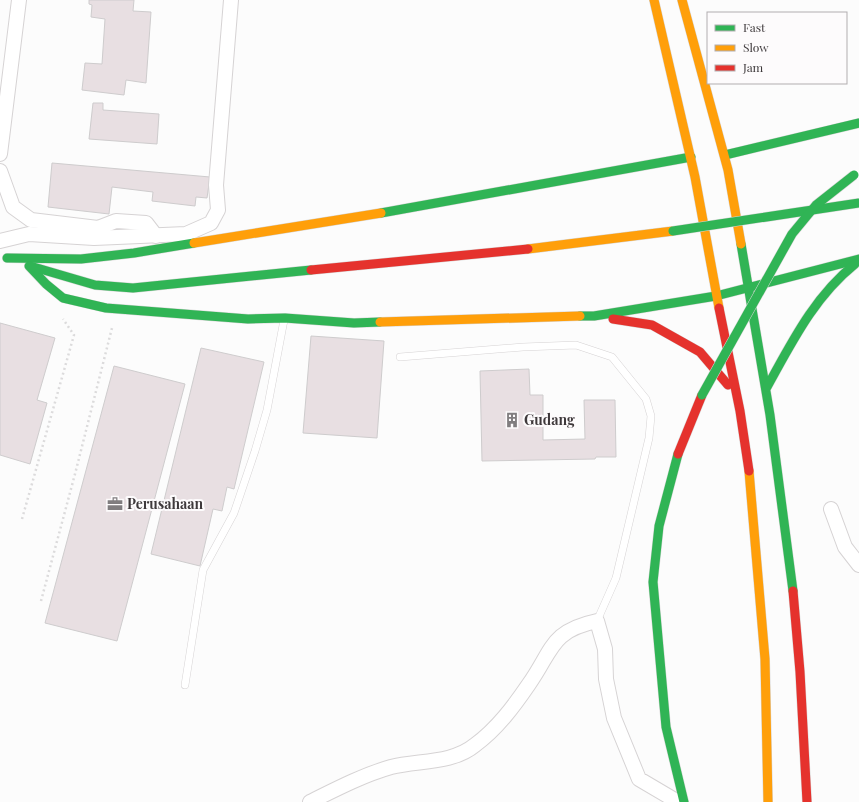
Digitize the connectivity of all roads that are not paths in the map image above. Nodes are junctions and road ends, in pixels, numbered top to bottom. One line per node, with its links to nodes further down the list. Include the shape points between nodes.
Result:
1 (19, 0): 6 (street)
2 (231, 0): 12 (street, via 216,185 218,210 212,224 186,234)
3 (654, 0): 8 (highway)
4 (682, 0): 7 (highway)
5 (859, 123): 7 (highway)
6 (0, 154)
7 (725, 155): 17 (highway)
8 (691, 156): 14 (highway, via 396,210 134,253 81,259); 18 (highway)
9 (0, 171): 12 (street, via 13,207 31,220 98,228 116,221 146,223)
10 (856, 174): 30 (highway, bridge, via 816,205 792,234 702,395 679,450 659,526 653,582 666,727)
11 (859, 203): 16 (highway, bridge, via 544,248 174,285 133,288 95,285)
12 (156, 236): 13 (street, via 94,238 29,234)
13 (0, 241)
14 (4, 258): 16 (highway)
15 (859, 260): 17 (highway); 22 (highway, via 829,284)
16 (29, 266): 20 (highway, via 63,298 106,308 248,319)
17 (748, 287): 18 (highway); 22 (highway)
18 (716, 296): 19 (highway); 23 (highway)
19 (594, 316): 20 (highway, via 361,323); 23 (highway, via 652,325 700,352 727,382)
20 (285, 318): 27 (lane, via 267,410 255,451 234,513 203,570)
21 (400, 357): 26 (lane, via 576,345 612,357 646,400 651,416 649,438 616,578)
22 (767, 387): 32 (highway, via 794,601 805,719)
23 (740, 411): 31 (highway, via 748,464 765,658)
24 (831, 509): 25 (street, via 845,547)
25 (859, 565)
26 (597, 621): 28 (street, via 565,632 548,650 530,683 498,725 474,746 453,756 379,772); 29 (street, via 605,649 606,679 614,718 638,779)
27 (185, 685)
28 (310, 802)
29 (678, 802)
30 (684, 802)
31 (768, 802)
32 (808, 802)

